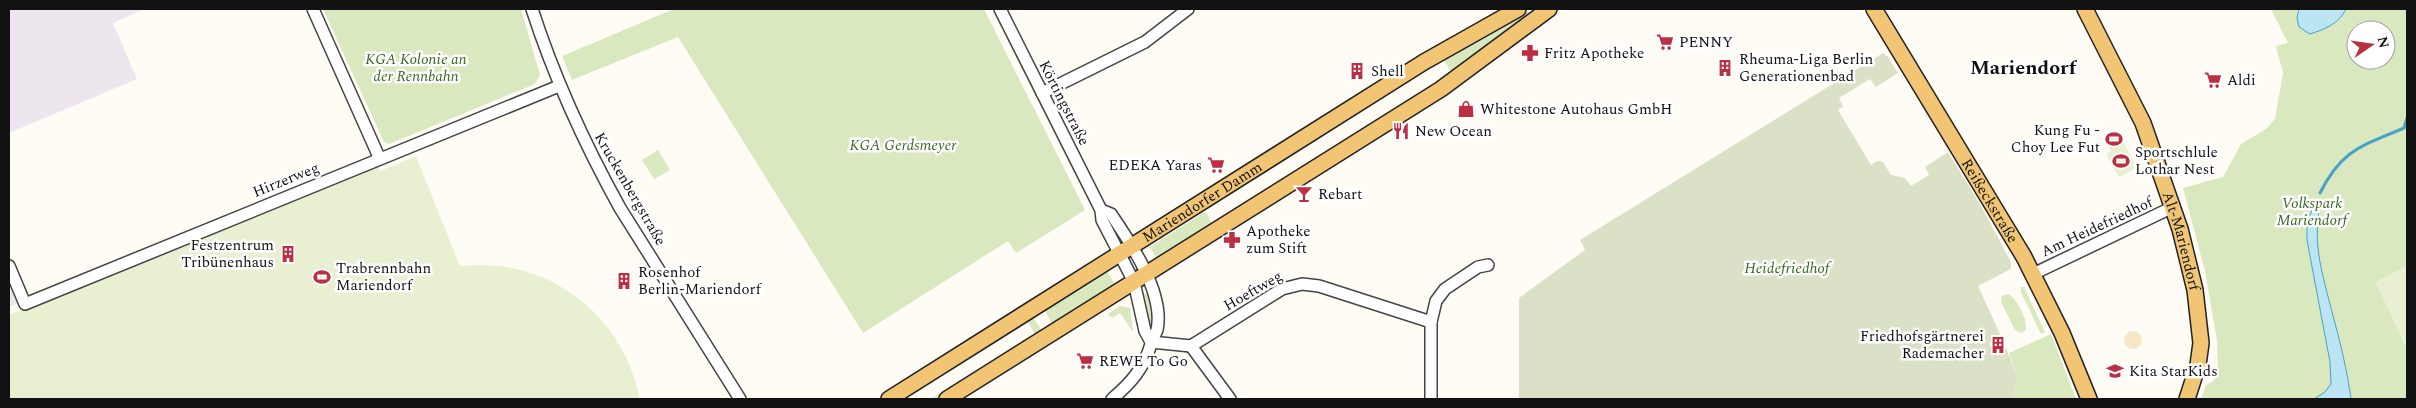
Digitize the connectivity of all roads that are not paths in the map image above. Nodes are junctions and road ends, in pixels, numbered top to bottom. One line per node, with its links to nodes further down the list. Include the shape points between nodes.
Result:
1 (313, 9): 11 (street)
2 (532, 9): 9 (street, Kruckenbergstraße)
3 (1000, 9): 10 (street, Körtingstraße)
4 (1188, 9): 10 (street, via 1133,48)
5 (1518, 9): 13 (main road, Mariendorfer Damm, via 1424,62)
6 (1550, 9): 16 (main road, Mariendorfer Damm, via 1440,89)
7 (1874, 9): 17 (main road, Reißeckstraße)
8 (2085, 9): 12 (main road, Alt-Mariendorf, via 2143,122)
9 (559, 86): 11 (street, Hirzerweg); 22 (street, Kruckenbergstraße, via 620,208)
10 (1042, 93): 13 (street, Körtingstraße, via 1102,210 1111,214)
11 (379, 157): 15 (street, Hirzerweg, via 25,304)
12 (2173, 207): 17 (street, Am Heidefriedhof); 29 (main road, Alt-Mariendorf, via 2191,274 2200,328 2198,365)
13 (1125, 250): 16 (street, Körtingstraße); 18 (street); 23 (main road, Mariendorfer Damm)
14 (1488, 265): 19 (street, via 1478,267 1445,289 1436,302)
15 (9, 266)
16 (1148, 274): 18 (main road, Mariendorfer Damm); 20 (street, Körtingstraße, via 1157,321)
17 (2033, 274): 28 (main road, Reißeckstraße)
18 (1134, 282): 20 (street, via 1145,331); 24 (main road, Mariendorfer Damm)
19 (1431, 322): 21 (street, Hoeftweg, via 1319,286 1296,284 1282,289); 27 (street)
20 (1151, 342): 21 (street); 25 (street, Körtingstraße, via 1142,368)
21 (1191, 346): 26 (street)
22 (740, 399)
23 (889, 399)
24 (947, 399)
25 (1112, 399)
26 (1230, 399)
27 (1431, 399)
28 (2089, 399)
29 (2187, 399)

